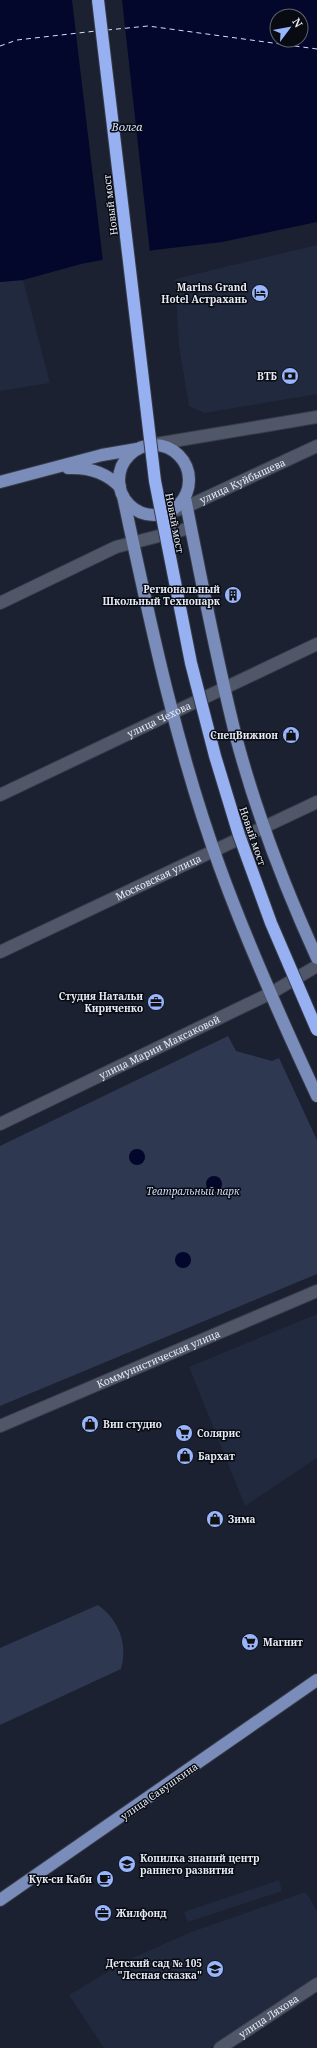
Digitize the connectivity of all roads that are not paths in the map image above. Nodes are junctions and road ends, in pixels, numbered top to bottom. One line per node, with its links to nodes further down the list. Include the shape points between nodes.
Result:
1 (98, 0): 23 (highway, Новый мост, bridge, via 155,481 191,663 239,835 271,923)
2 (317, 416): 4 (street)
3 (317, 446): 8 (street, улица Куйбышева)
4 (145, 447): 5 (main road, via 102,455); 7 (main road, via 130,455 123,464 119,476); 8 (main road, via 161,446 180,456 189,476)
5 (51, 470): 6 (main road); 7 (main road, via 76,468 100,472 111,479)
6 (0, 482)
7 (121, 492): 8 (main road, via 128,504 144,514 160,515); 10 (main road)
8 (186, 503): 9 (main road)
9 (190, 528): 10 (street); 13 (main road, via 205,604)
10 (132, 541): 11 (street); 14 (main road)
11 (0, 602)
12 (317, 644): 13 (street, улица Чехова)
13 (226, 688): 14 (street, улица Чехова); 17 (main road, via 237,738)
14 (172, 713): 15 (street, улица Чехова); 18 (main road)
15 (0, 795)
16 (317, 802): 17 (street, Московская улица)
17 (265, 826): 18 (street, Московская улица); 20 (main road, via 271,848)
18 (214, 850): 19 (street, Московская улица); 22 (main road, via 245,933)
19 (0, 952)
20 (317, 958)
21 (317, 966): 22 (street, улица Марии Максаковой)
22 (271, 992): 24 (main road); 25 (street, улица Марии Максаковой)
23 (317, 1030)
24 (317, 1096)
25 (0, 1124)
26 (317, 1291): 27 (street, Коммунистическая улица)
27 (0, 1426)
28 (317, 1680): 29 (main road, улица Савушкина)
29 (0, 1900)
30 (317, 1984): 31 (street, улица Ляхова)
31 (220, 2048)

